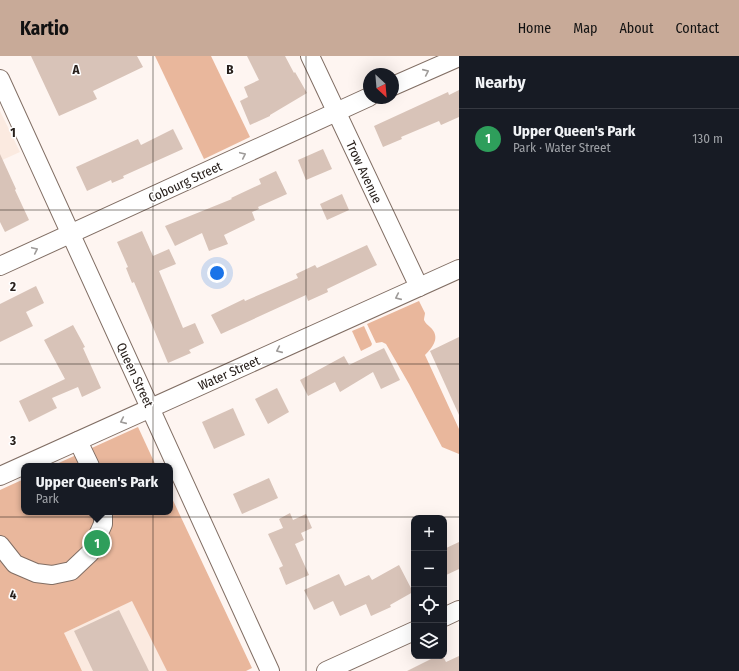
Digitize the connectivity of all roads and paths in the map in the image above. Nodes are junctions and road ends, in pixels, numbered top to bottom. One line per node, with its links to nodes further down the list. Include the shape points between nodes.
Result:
1 (310, 56): 6 (street, Trow Avenue)
2 (459, 57): 4 (street, one-way to 2)
3 (0, 79): 7 (street, Queen Street)
4 (399, 83)
5 (363, 100): 6 (street, Cobourg Street)
6 (336, 111): 7 (street, Cobourg Street, one-way to 6); 10 (street, Trow Avenue)
7 (71, 234): 8 (street, Cobourg Street, one-way to 7); 11 (street, Queen Street)
8 (0, 266)
9 (459, 269): 10 (street, Water Street)
10 (418, 287): 11 (street, Water Street, one-way to 11)
11 (150, 408): 12 (street, Water Street, one-way to 12); 22 (street, Queen Street)
12 (78, 441): 13 (street, Water Street); 14 (street)
13 (29, 463)
14 (89, 463)
15 (21, 467): 16 (street, Water Street)
16 (0, 476)
17 (103, 515): 18 (street, via 103,524 90,554 71,571 52,575 36,573 15,564)
18 (0, 545)
19 (459, 610): 20 (street)
20 (447, 616)
21 (411, 632): 23 (street)
22 (270, 671)
23 (326, 671)

